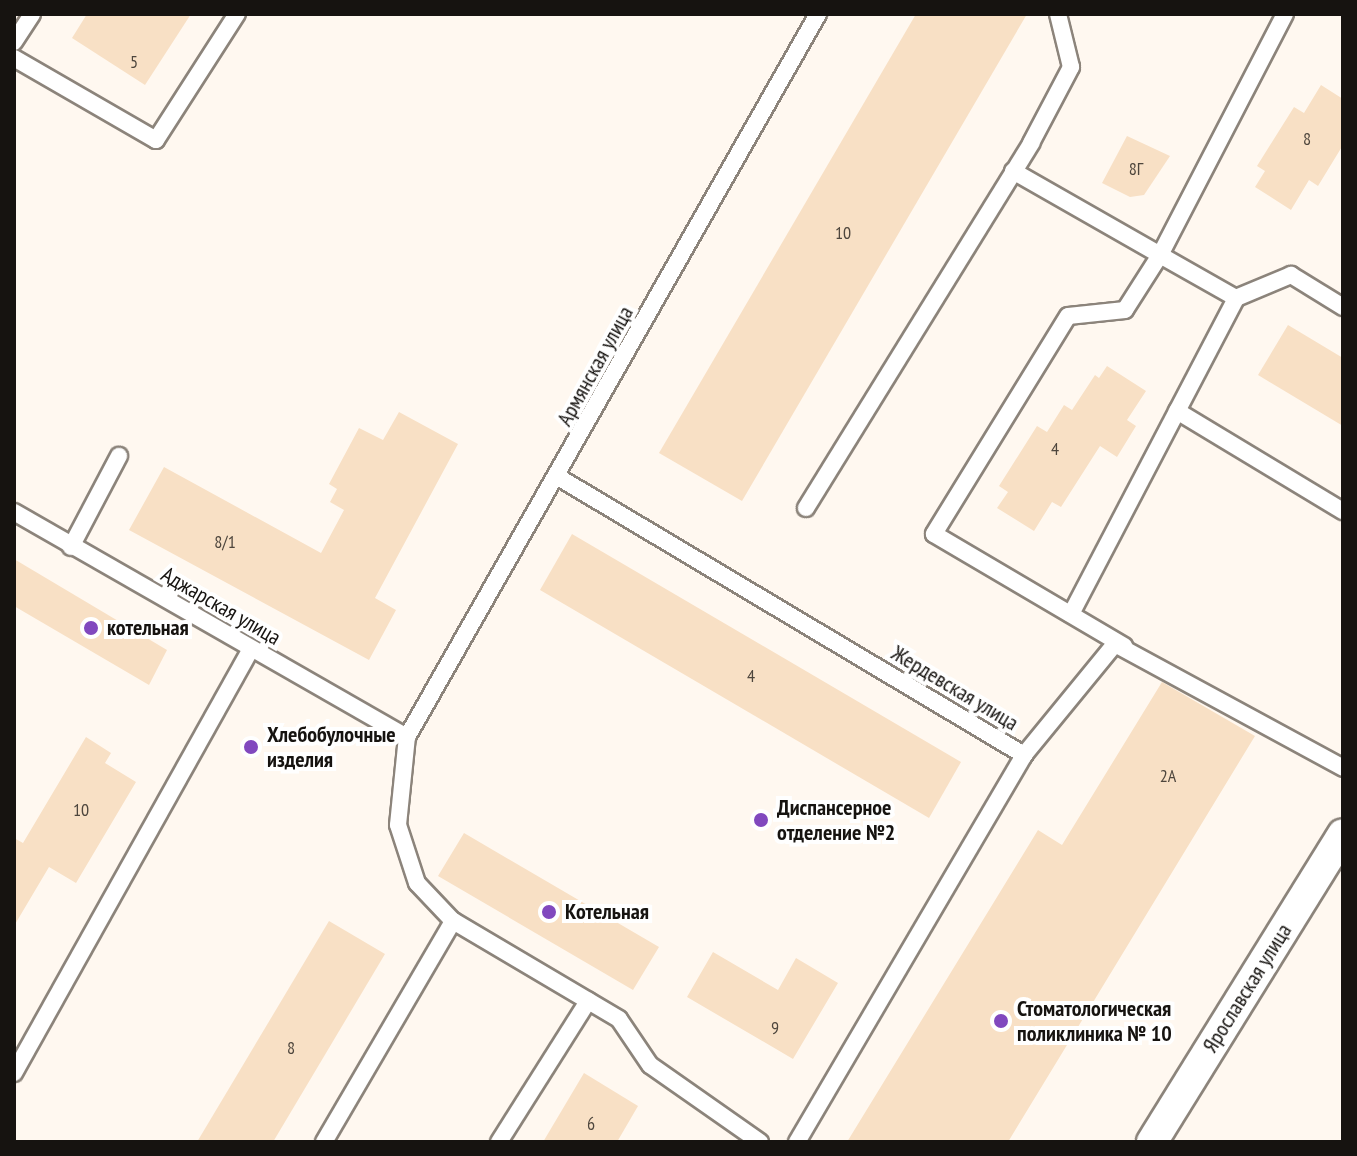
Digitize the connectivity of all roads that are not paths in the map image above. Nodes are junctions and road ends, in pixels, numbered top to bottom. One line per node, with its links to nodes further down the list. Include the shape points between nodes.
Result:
1 (32, 14): 6 (lane)
2 (237, 14): 7 (lane, via 156,140)
3 (818, 14): 14 (lane, Армянская улица)
4 (1058, 14): 8 (lane, via 1071,67)
5 (1285, 14): 9 (lane)
6 (14, 42)
7 (14, 58)
8 (1013, 171): 9 (lane); 15 (lane)
9 (1160, 255): 10 (lane); 19 (lane, via 1125,310 1068,316 934,534)
10 (1236, 298): 11 (lane, via 1291,275); 12 (lane)
11 (1343, 307)
12 (1177, 411): 16 (lane); 19 (lane)
13 (119, 456): 18 (lane)
14 (558, 477): 22 (lane, Армянская улица); 23 (lane, Жердевская улица)
15 (806, 508)
16 (1343, 511)
17 (14, 512): 18 (lane, Аджарская улица)
18 (71, 547): 21 (lane, Аджарская улица)
19 (1071, 614): 20 (lane)
20 (1124, 646): 23 (lane, Жердевская улица, via 1115,644); 24 (lane)
21 (251, 649): 22 (lane, Аджарская улица); 28 (lane)
22 (407, 737): 26 (lane, via 398,825 417,883)
23 (1024, 755): 32 (lane)
24 (1343, 768)
25 (1343, 834): 33 (street, Ярославская улица)
26 (453, 921): 27 (lane); 29 (lane)
27 (588, 1001): 30 (lane); 31 (lane, via 619,1019 650,1065)
28 (14, 1073)
29 (324, 1142)
30 (499, 1142)
31 (760, 1142)
32 (797, 1142)
33 (1152, 1142)

